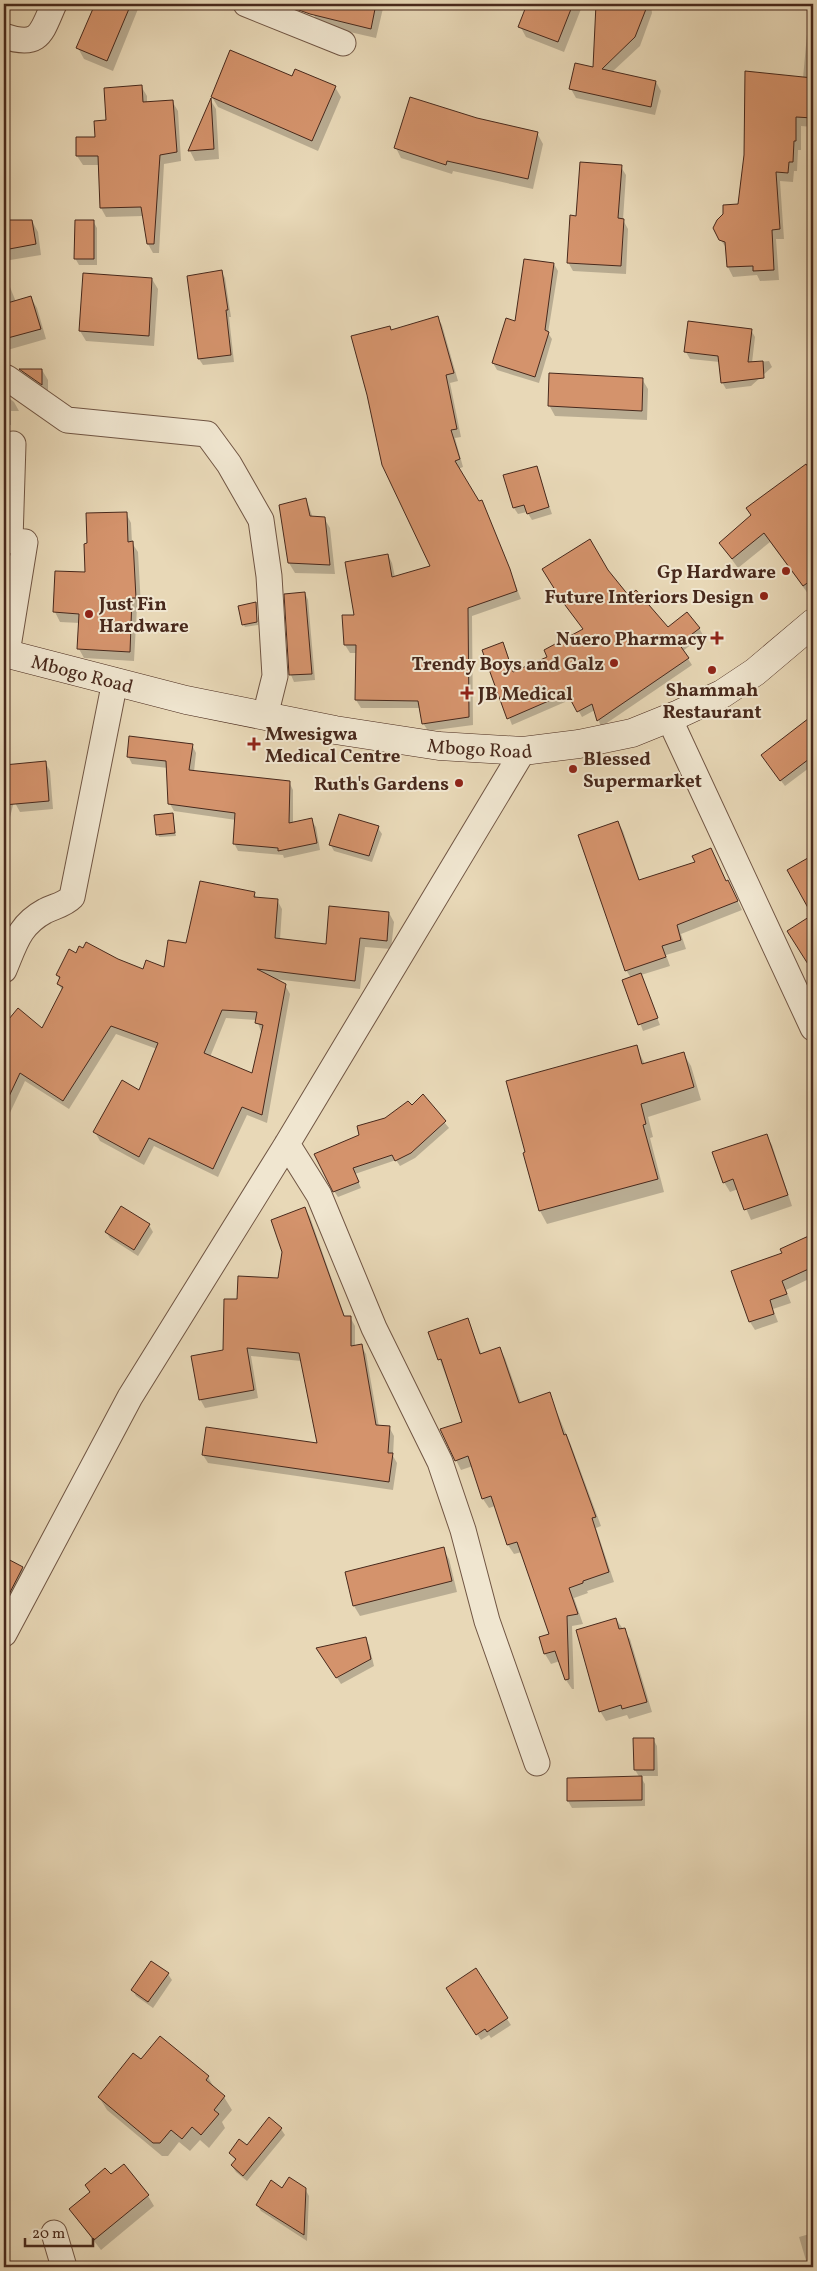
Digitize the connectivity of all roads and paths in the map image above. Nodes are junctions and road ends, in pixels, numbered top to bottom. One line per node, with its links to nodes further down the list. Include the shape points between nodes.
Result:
1 (54, 4): 3 (street, via 42,32 34,40)
2 (246, 4): 4 (street)
3 (4, 36)
4 (344, 43)
5 (7, 378): 11 (street, via 67,420 208,434 261,520 269,576 275,676)
6 (13, 444): 7 (street)
7 (7, 540): 9 (street, via 25,542)
8 (813, 623): 12 (main road, Mbogo Road, via 755,672 722,694)
9 (5, 653): 10 (main road, Mbogo Road)
10 (115, 681): 11 (main road, Mbogo Road); 14 (street, via 72,897 22,928)
11 (265, 716): 13 (main road, Mbogo Road, via 438,746)
12 (669, 718): 13 (main road, Mbogo Road, via 632,733); 15 (street)
13 (523, 752): 16 (street)
14 (4, 970)
15 (813, 1028)
16 (287, 1144): 17 (street, via 130,1397); 18 (street, via 319,1194 374,1328 440,1462 488,1621)
17 (4, 1634)
18 (538, 1763)
19 (54, 2232): 20 (street)
20 (64, 2267)

